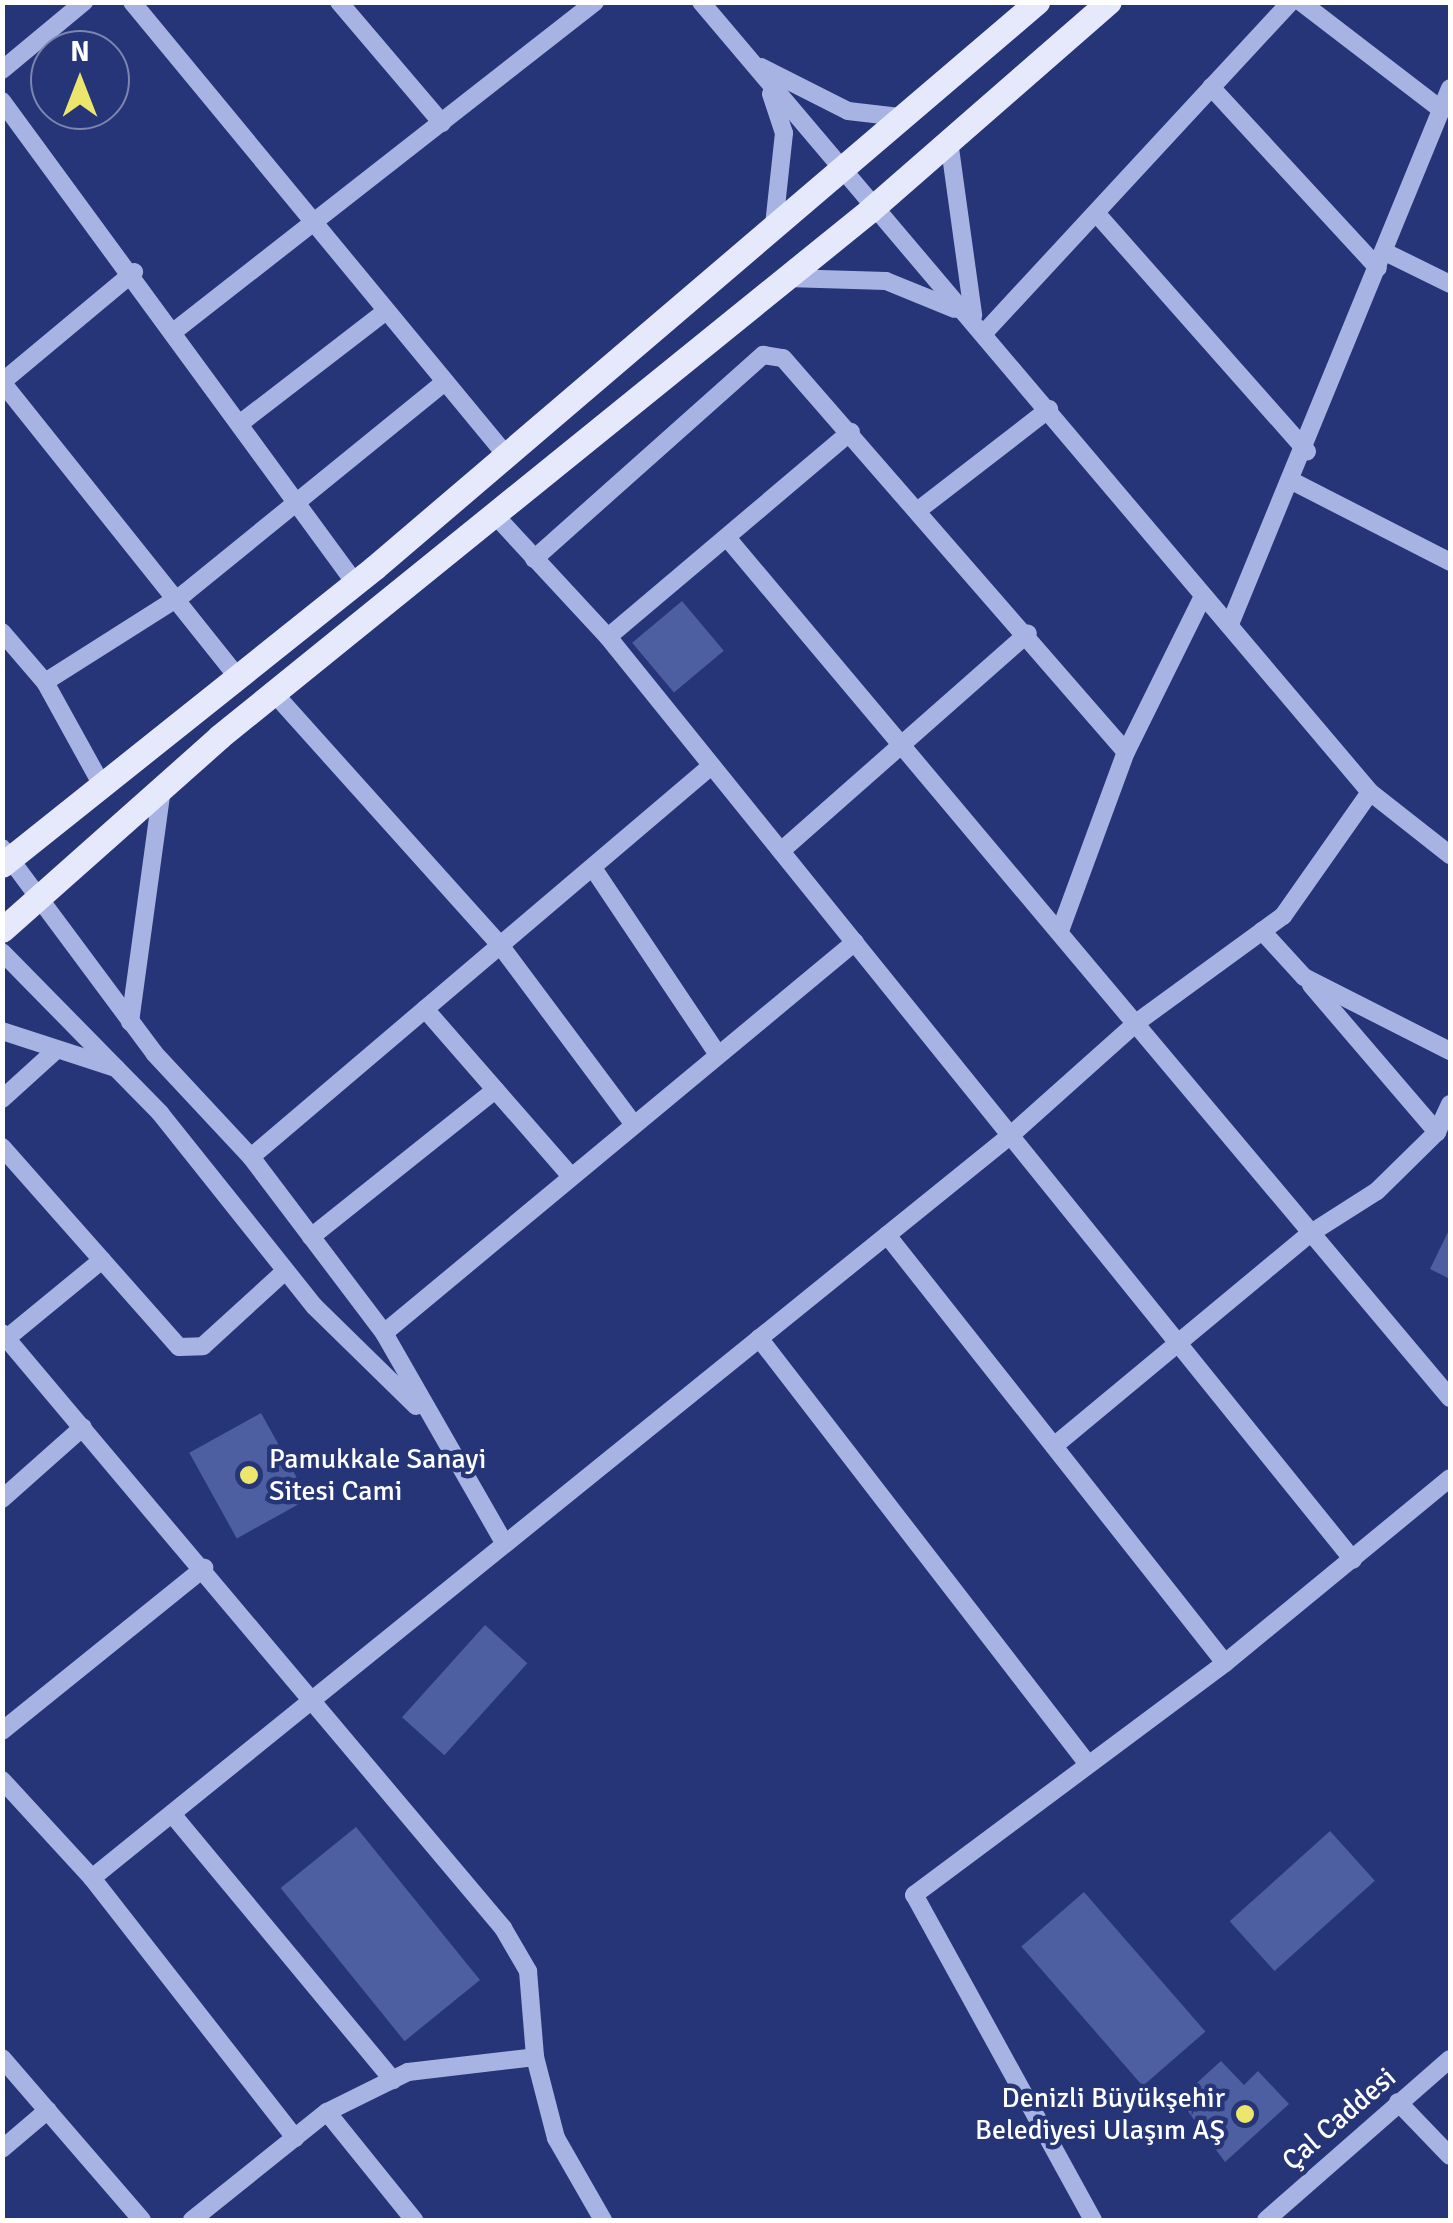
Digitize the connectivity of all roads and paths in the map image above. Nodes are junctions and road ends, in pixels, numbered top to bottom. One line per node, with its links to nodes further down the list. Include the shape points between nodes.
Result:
1 (84, 2): 11 (street)
2 (132, 2): 22 (street)
3 (339, 2): 17 (street)
4 (595, 2): 17 (street)
5 (701, 2): 10 (street)
6 (1037, 2): 16 (main road)
7 (1108, 2): 18 (main road)
8 (1291, 2): 12 (street)
9 (1302, 2): 15 (street)
10 (754, 64): 16 (street, via 848,110); 19 (street); 23 (street, via 784,133)
11 (2, 70)
12 (1210, 87): 21 (street); 24 (street)
13 (1450, 88): 15 (street)
14 (2, 101): 25 (street)
15 (1442, 110): 24 (street)
16 (900, 117): 19 (main road)
17 (442, 123): 22 (street)
18 (949, 142): 20 (main road); 29 (street, via 958,258)
19 (837, 170): 20 (street); 23 (main road)
20 (869, 210): 26 (main road); 29 (street)
21 (1097, 214): 29 (street); 36 (street)
22 (313, 224): 28 (street); 30 (street)
23 (774, 225): 37 (main road)
24 (1381, 260): 27 (street); 36 (street)
25 (134, 272): 30 (street); 31 (street)
26 (787, 278): 29 (street, via 886,281); 41 (main road)
27 (1450, 284)
28 (386, 311): 32 (street); 34 (street)
29 (980, 326): 33 (street)
30 (176, 330): 34 (street)
31 (2, 382): 47 (street)
32 (445, 382): 37 (street); 39 (street)
33 (1048, 409): 40 (street); 46 (street)
34 (242, 422): 39 (street)
35 (851, 432): 40 (street); 42 (street); 43 (street, via 783,358 763,356)
36 (1307, 451): 38 (street)
37 (506, 455): 45 (main road)
38 (1292, 481): 44 (street); 48 (street)
39 (297, 500): 45 (street); 47 (street)
40 (921, 508): 50 (street)
41 (493, 512): 43 (street); 54 (main road)
42 (729, 540): 51 (street); 55 (street)
43 (534, 559): 51 (street)
44 (1450, 562)
45 (355, 584): 52 (main road)
46 (1203, 596): 48 (street); 56 (street)
47 (169, 603): 52 (street); 53 (street)
48 (1230, 624): 60 (street)
49 (2, 632): 53 (street)
50 (1028, 632): 55 (street); 56 (street)
51 (608, 637): 57 (street)
52 (238, 678): 58 (main road)
53 (46, 682): 58 (street)
54 (272, 692): 59 (main road); 70 (street)
55 (902, 739): 61 (street); 67 (street)
56 (1126, 752): 67 (street)
57 (711, 766): 61 (street); 64 (street)
58 (104, 788): 63 (main road)
59 (162, 788): 65 (main road); 74 (street)
60 (1370, 792): 62 (street); 68 (street, via 1329,858)
61 (780, 851): 69 (street)
62 (1450, 855)
63 (6, 857): 65 (street)
64 (594, 868): 70 (street); 79 (street)
65 (36, 904): 66 (main road); 74 (street)
66 (2, 930)
67 (1060, 932): 75 (street)
68 (1262, 932): 72 (street); 75 (street)
69 (855, 942): 79 (street); 86 (street)
70 (500, 945): 73 (street); 84 (street)
71 (2, 952): 80 (street)
72 (1304, 977): 78 (street); 85 (street)
73 (424, 1009): 81 (street); 88 (street)
74 (130, 1022): 88 (street)
75 (1136, 1023): 86 (street); 90 (street)
76 (2, 1031): 77 (street)
77 (56, 1050): 80 (street); 82 (street)
78 (1450, 1051)
79 (717, 1053): 84 (street)
80 (118, 1068): 94 (street)
81 (495, 1090): 89 (street); 92 (street)
82 (2, 1100)
83 (1450, 1104): 85 (street)
84 (632, 1122): 89 (street)
85 (1437, 1132): 90 (street, via 1377,1191)
86 (1012, 1134): 91 (street); 98 (street)
87 (2, 1147): 93 (street)
88 (251, 1157): 92 (street)
89 (570, 1175): 95 (street)
90 (1311, 1233): 98 (street); 99 (street)
91 (886, 1235): 97 (street); 102 (street)
92 (311, 1237): 95 (street)
93 (102, 1260): 94 (street, via 191,1350); 96 (street)
94 (285, 1270): 100 (street)
95 (384, 1334): 100 (street)
96 (5, 1336): 101 (street)
97 (759, 1338): 105 (street); 111 (street)
98 (1176, 1340): 102 (street); 106 (street)
99 (1450, 1398)
100 (431, 1421): 105 (street)
101 (83, 1427): 104 (street); 107 (street)
102 (1054, 1446): 108 (street)
103 (1450, 1478): 106 (street)
104 (2, 1499)
105 (502, 1539): 109 (street)
106 (1353, 1560): 108 (street)
107 (204, 1568): 109 (street); 110 (street)
108 (1225, 1664): 111 (street)
109 (316, 1699): 113 (street); 115 (street, via 503,1928 528,1972)
110 (2, 1731)
111 (1087, 1764): 129 (street, via 921,1885 913,1906)
112 (2, 1780): 114 (street)
113 (172, 1814): 114 (street); 118 (street)
114 (92, 1878): 122 (street)
115 (535, 2057): 118 (street); 128 (street, via 556,2138)
116 (2, 2058): 120 (street)
117 (1450, 2059): 119 (street, Çal Caddesi)
118 (393, 2080): 121 (street)
119 (1398, 2102): 124 (street); 130 (street, Çal Caddesi)
120 (48, 2110): 123 (street); 126 (street)
121 (327, 2112): 122 (street); 127 (street)
122 (295, 2138): 125 (street)
123 (2, 2148)
124 (1450, 2156)
125 (196, 2219)
126 (142, 2220)
127 (414, 2220)
128 (603, 2220)
129 (1093, 2220)
130 (1266, 2220)

